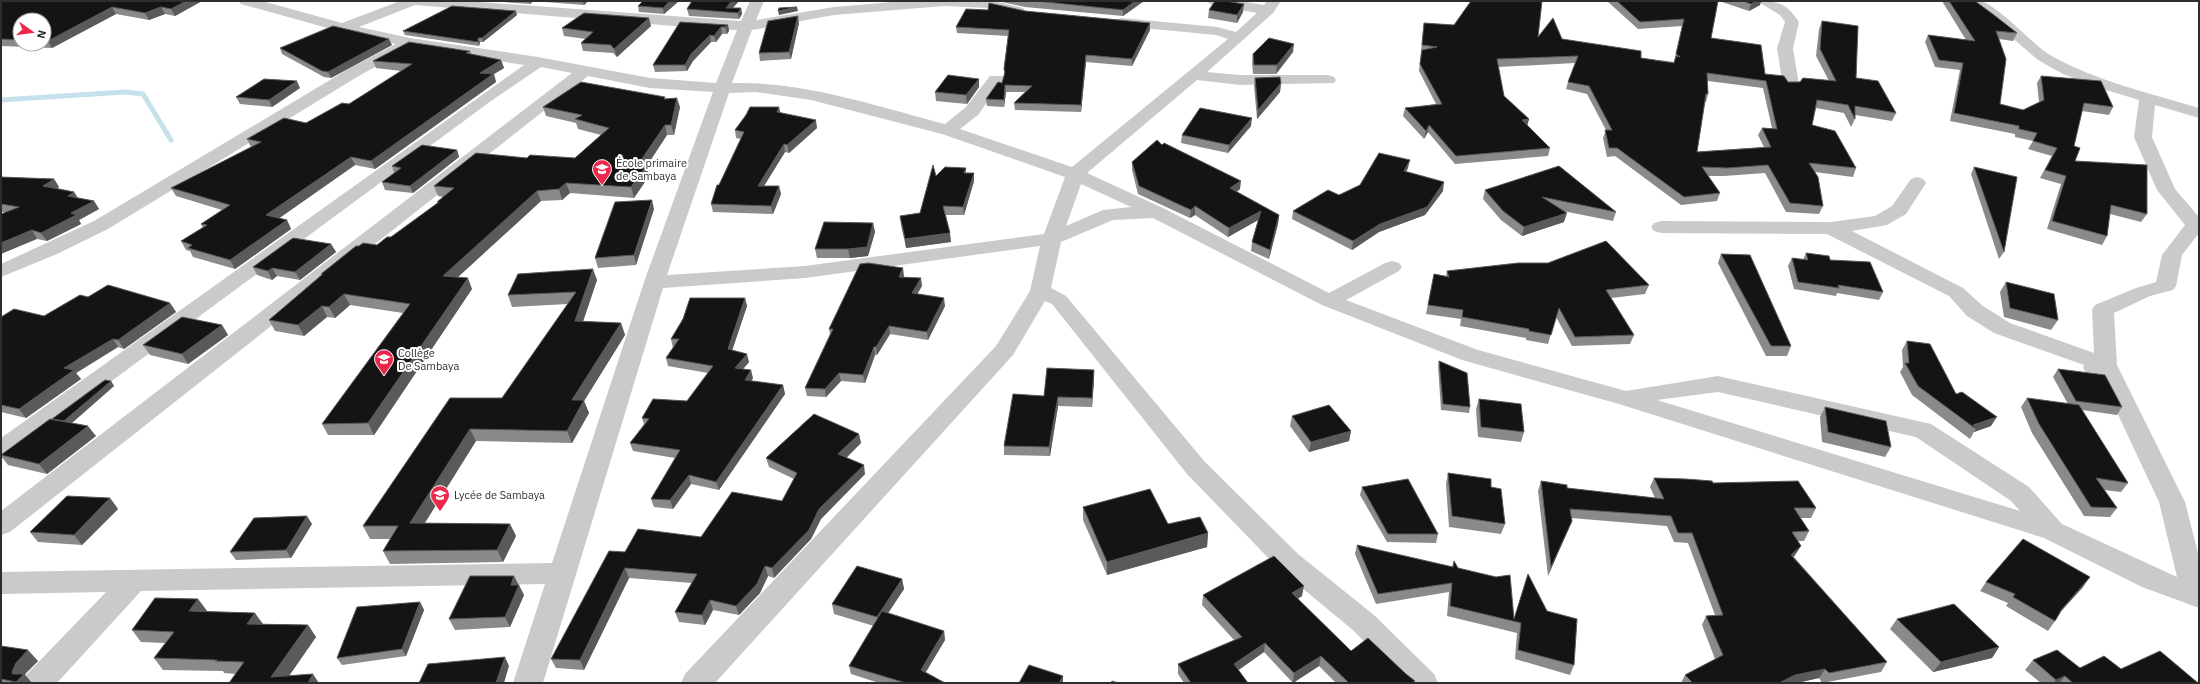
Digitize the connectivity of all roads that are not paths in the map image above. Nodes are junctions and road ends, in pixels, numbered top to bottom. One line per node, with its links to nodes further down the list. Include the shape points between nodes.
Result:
1 (413, 1): 10 (street); 11 (street)
2 (757, 1): 10 (street)
3 (1212, 1): 7 (street)
4 (1764, 1): 19 (street, via 1785,12 1792,22 1785,48)
5 (1972, 1): 21 (street, via 1996,17 2043,57 2069,71)
6 (257, 2): 11 (street)
7 (1270, 5): 12 (street)
8 (1033, 13): 10 (street, via 989,4 944,2 834,10)
9 (1110, 21): 12 (street, via 1217,31)
10 (747, 26): 20 (street)
11 (343, 28): 13 (street)
12 (1239, 37): 16 (street)
13 (410, 43): 14 (street); 32 (street, via 356,71 101,225)
14 (538, 62): 15 (street); 38 (street)
15 (585, 71): 20 (street, via 650,83); 39 (street)
16 (1194, 75): 18 (street, via 1240,80); 24 (street)
17 (996, 79): 23 (street, via 972,111)
18 (1328, 80)
19 (1791, 86)
20 (722, 88): 23 (street, via 756,87 811,95); 33 (street)
21 (2148, 97): 22 (street); 27 (street, via 2144,137 2166,190)
22 (2199, 113)
23 (948, 130): 24 (street)
24 (1075, 174): 26 (street); 30 (street)
25 (1917, 183): 29 (street, via 1899,210 1880,221)
26 (1156, 212): 30 (street, via 1110,214); 35 (street)
27 (2197, 224): 36 (street, via 2172,255 2166,286 2143,292 2103,310)
28 (1661, 227): 29 (street)
29 (1831, 228): 36 (street, via 1956,292 1975,311 2002,328)
30 (1052, 240): 33 (street, via 805,272); 34 (street)
31 (1392, 267): 35 (street)
32 (1, 271)
33 (654, 282): 41 (street)
34 (1040, 291): 47 (street, via 1005,350); 48 (street, via 1059,300 1196,468 1288,561 1364,624)
35 (1328, 301): 37 (street, via 1470,356)
36 (2100, 367): 44 (street, via 2172,502)
37 (1627, 399): 40 (street); 40 (street, via 1718,384 1922,430 2020,494)
38 (1, 450)
39 (1, 525)
40 (2052, 531): 44 (street, via 2152,579)
41 (563, 573): 42 (street); 46 (street)
42 (134, 581): 43 (street); 45 (street)
43 (1, 583)
44 (2197, 596)
45 (38, 683)
46 (528, 683)
47 (696, 683)
48 (1423, 683)

